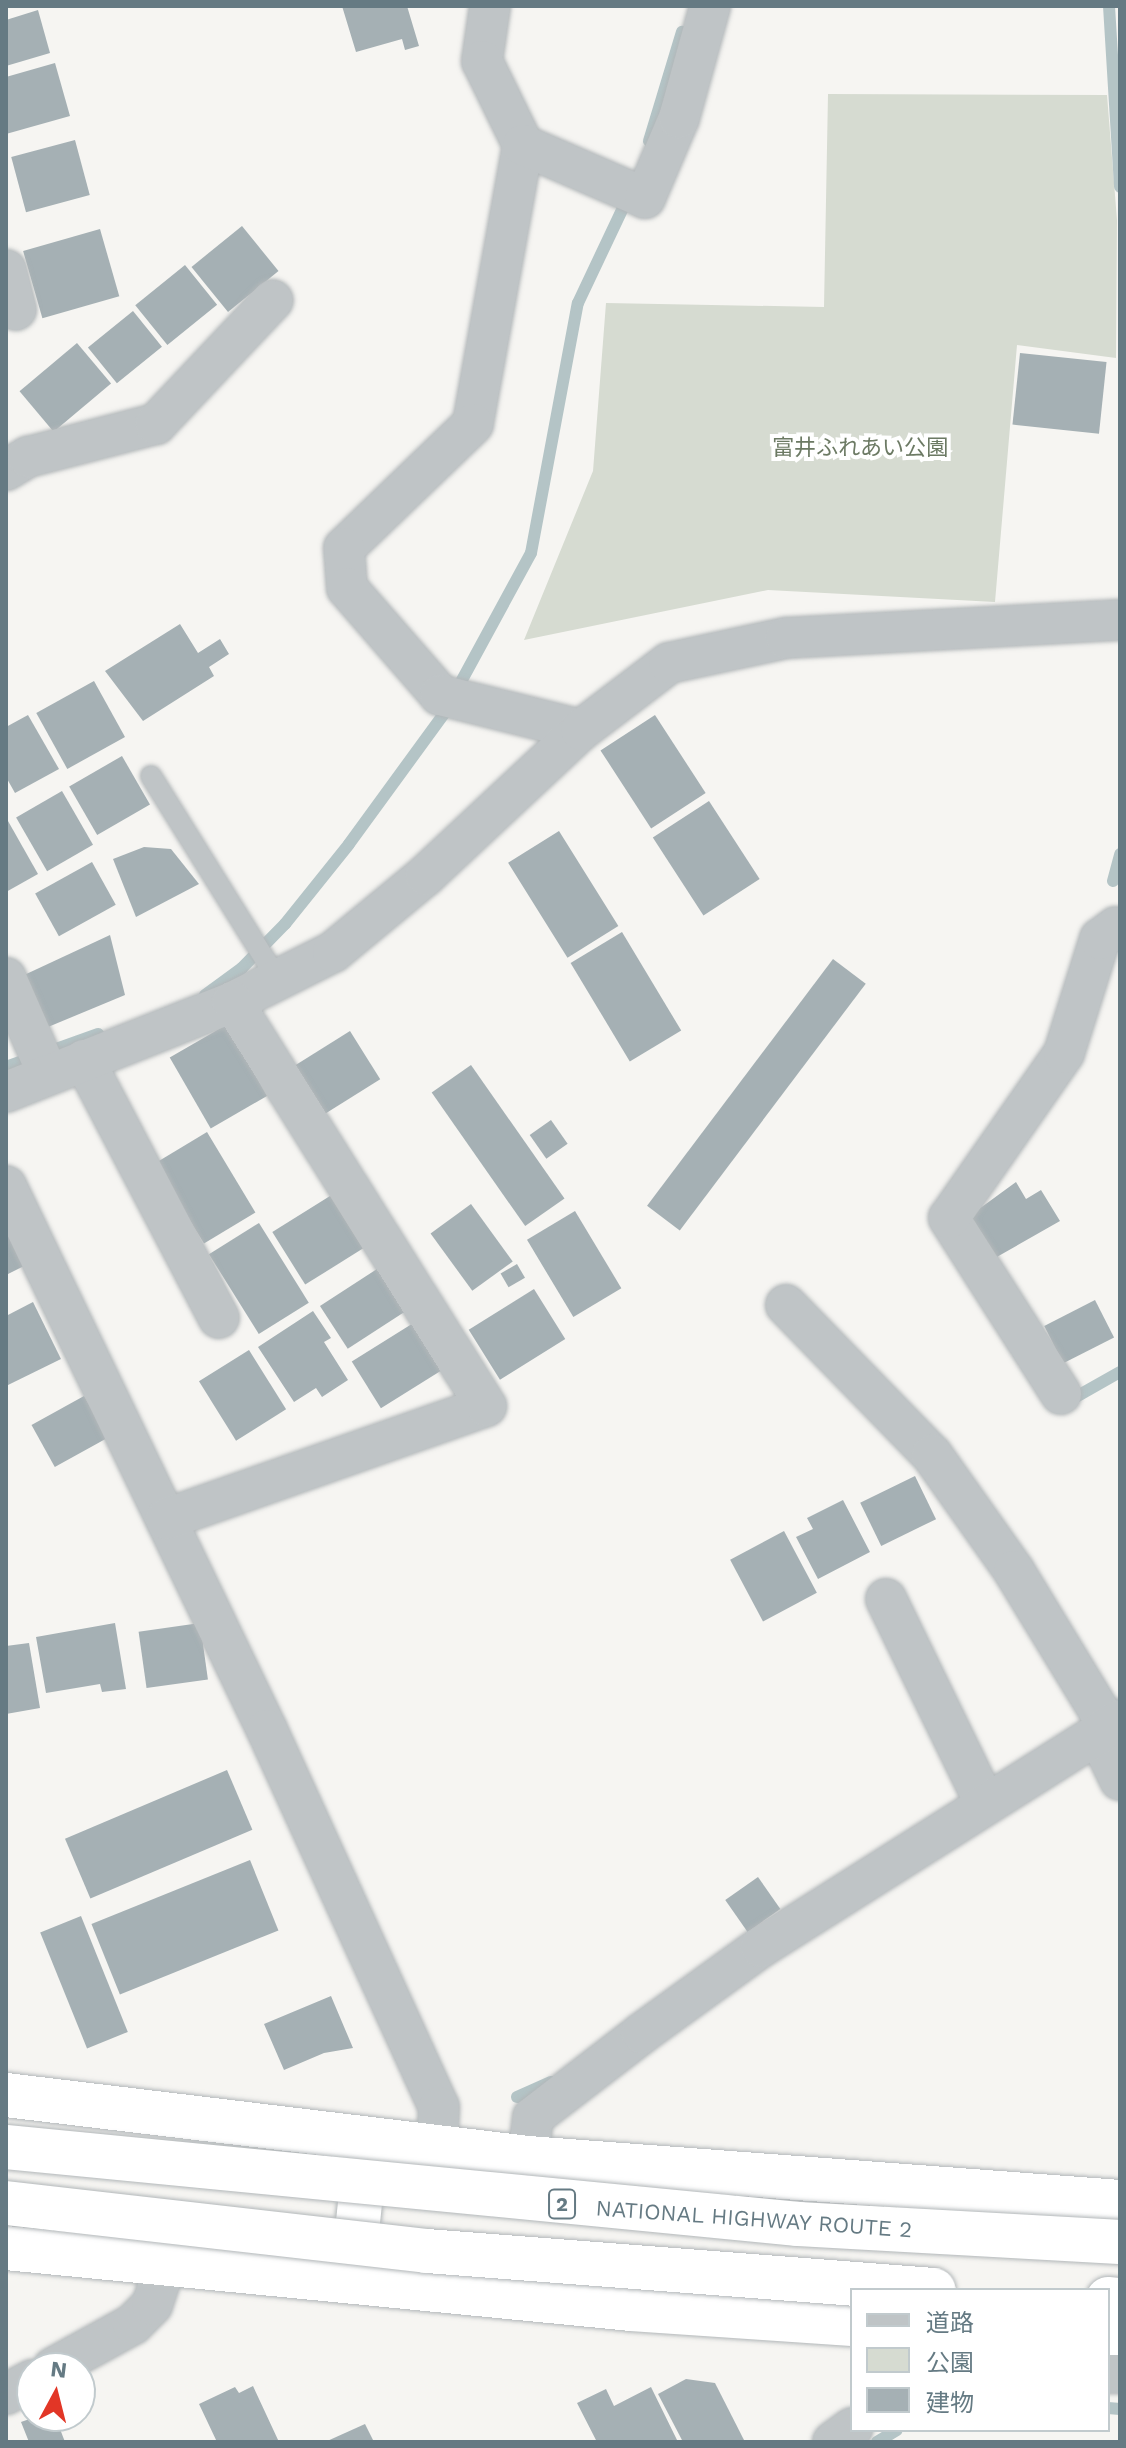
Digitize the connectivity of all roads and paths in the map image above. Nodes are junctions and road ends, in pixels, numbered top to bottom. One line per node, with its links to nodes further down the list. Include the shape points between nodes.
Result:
1 (490, 6): 3 (street, via 482,61)
2 (710, 6): 3 (street, via 679,118 645,198)
3 (523, 145): 9 (street, via 473,424 344,548 347,588 452,698)
4 (6, 270): 6 (street)
5 (273, 300): 7 (street, via 156,424 28,457)
6 (16, 310)
7 (6, 470)
8 (1120, 620): 9 (street, via 786,638 669,663)
9 (581, 730): 13 (street, via 426,875 333,952)
10 (151, 776): 13 (lane)
11 (1119, 922): 21 (street, via 1100,939 1064,1053 949,1218)
12 (6, 978): 16 (street)
13 (277, 978): 14 (street)
14 (233, 1002): 15 (street); 22 (street, via 486,1406)
15 (84, 1060): 16 (street); 20 (street)
16 (47, 1073): 17 (street)
17 (6, 1092)
18 (6, 1186): 22 (street)
19 (786, 1305): 24 (street, via 932,1455 1014,1571)
20 (219, 1318)
21 (1061, 1394)
22 (166, 1519): 30 (street, via 439,2107)
23 (886, 1599): 26 (street)
24 (1109, 1727): 25 (street); 26 (street)
25 (1120, 1780)
26 (984, 1801): 31 (street, via 761,1947 533,2117)
27 (6, 2095): 28 (highway)
28 (367, 2139): 30 (highway); 37 (highway)
29 (6, 2147): 34 (highway, NATIONAL HIGHWAY ROUTE 2 / 2, bridge, via 782,2223)
30 (437, 2147): 31 (highway)
31 (528, 2158): 32 (highway)
32 (1120, 2202)
33 (6, 2203): 38 (highway, bridge, via 427,2251)
34 (1120, 2242)
35 (6, 2248): 36 (highway)
36 (165, 2266): 37 (highway); 40 (street, via 152,2305 133,2324)
37 (351, 2284): 39 (highway)
38 (908, 2288)
39 (850, 2328)
40 (82, 2352)
41 (850, 2429): 42 (street)
42 (833, 2442)

